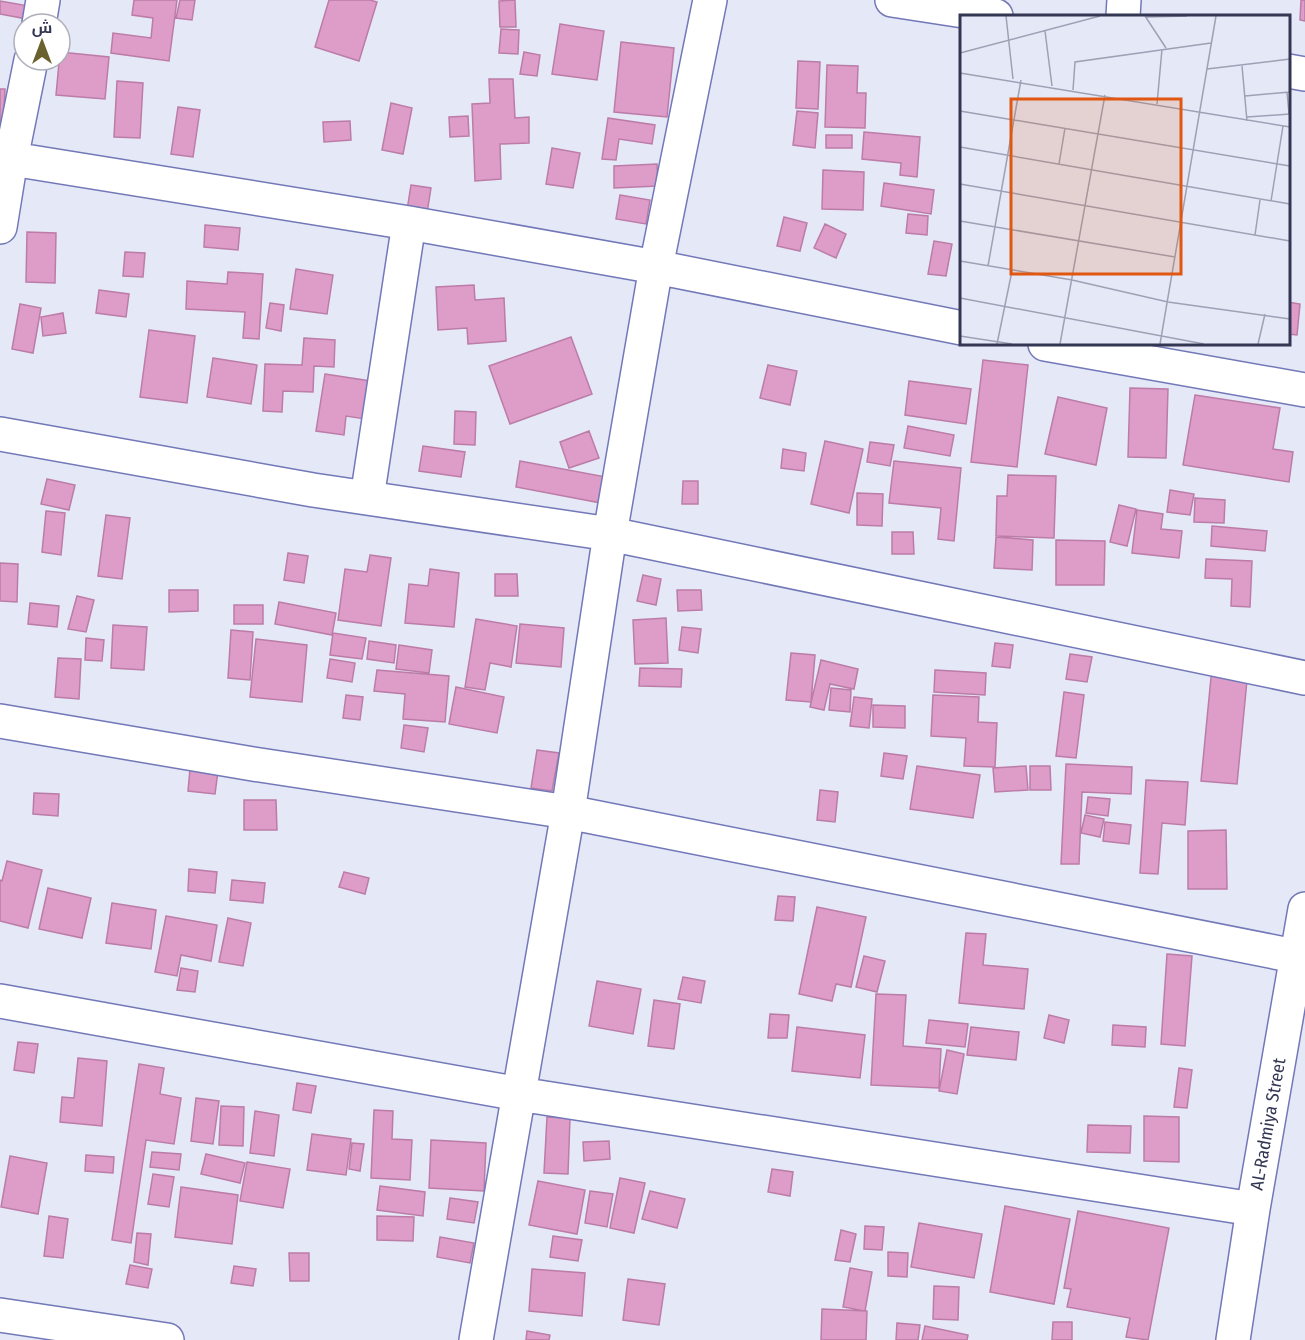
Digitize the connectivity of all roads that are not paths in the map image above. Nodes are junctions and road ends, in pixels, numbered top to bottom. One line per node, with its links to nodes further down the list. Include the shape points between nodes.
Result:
1 (710, 0): 12 (street)
2 (892, 0): 4 (street)
3 (1124, 0): 5 (street)
4 (990, 15)
5 (1123, 15)
6 (1290, 71): 8 (street)
7 (28, 72): 9 (street)
8 (1305, 74)
9 (6, 158): 10 (street); 11 (street)
10 (409, 223): 12 (street); 17 (street)
11 (0, 227)
12 (656, 267): 13 (street); 18 (street)
13 (960, 328)
14 (1051, 345): 15 (street)
15 (1305, 390)
16 (0, 434): 17 (street)
17 (367, 498): 18 (street)
18 (610, 534): 19 (street); 21 (street)
19 (1305, 678)
20 (0, 721): 21 (street)
21 (568, 812): 23 (street); 25 (street)
22 (1305, 909): 23 (street, AL-Radmiya Street)
23 (1301, 957): 26 (street, AL-Radmiya Street)
24 (0, 1001): 25 (street)
25 (519, 1094): 26 (street); 29 (street)
26 (1253, 1209): 30 (street, AL-Radmiya Street)
27 (4, 1324): 28 (street)
28 (167, 1340)
29 (476, 1340)
30 (1233, 1340)

